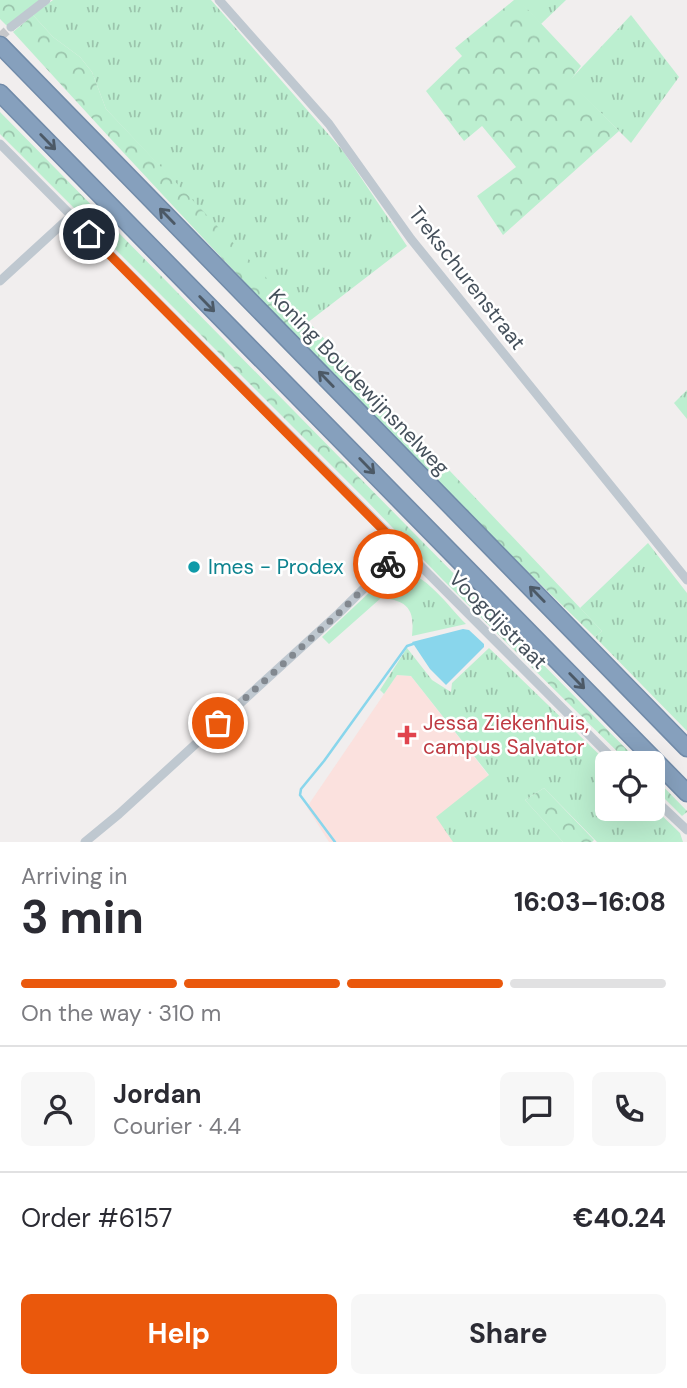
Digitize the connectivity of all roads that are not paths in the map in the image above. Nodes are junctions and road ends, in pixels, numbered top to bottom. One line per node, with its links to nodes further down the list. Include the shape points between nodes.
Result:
1 (46, 0): 3 (street)
2 (219, 0): 10 (street, Trekschurenstraat, via 329,124 411,239)
3 (11, 27)
4 (0, 45): 11 (highway, Koning Boudewijnsnelweg, one-way to 4)
5 (0, 93): 13 (highway, one-way to 13)
6 (0, 144): 7 (street, Voogdijstraat)
7 (71, 216): 8 (street); 9 (street, Voogdijstraat)
8 (0, 281)
9 (403, 550): 12 (street, Voogdijstraat); 16 (street)
10 (687, 580)
11 (687, 748)
12 (605, 751)
13 (687, 793)
14 (665, 809): 15 (street)
15 (687, 830)
16 (85, 842)

